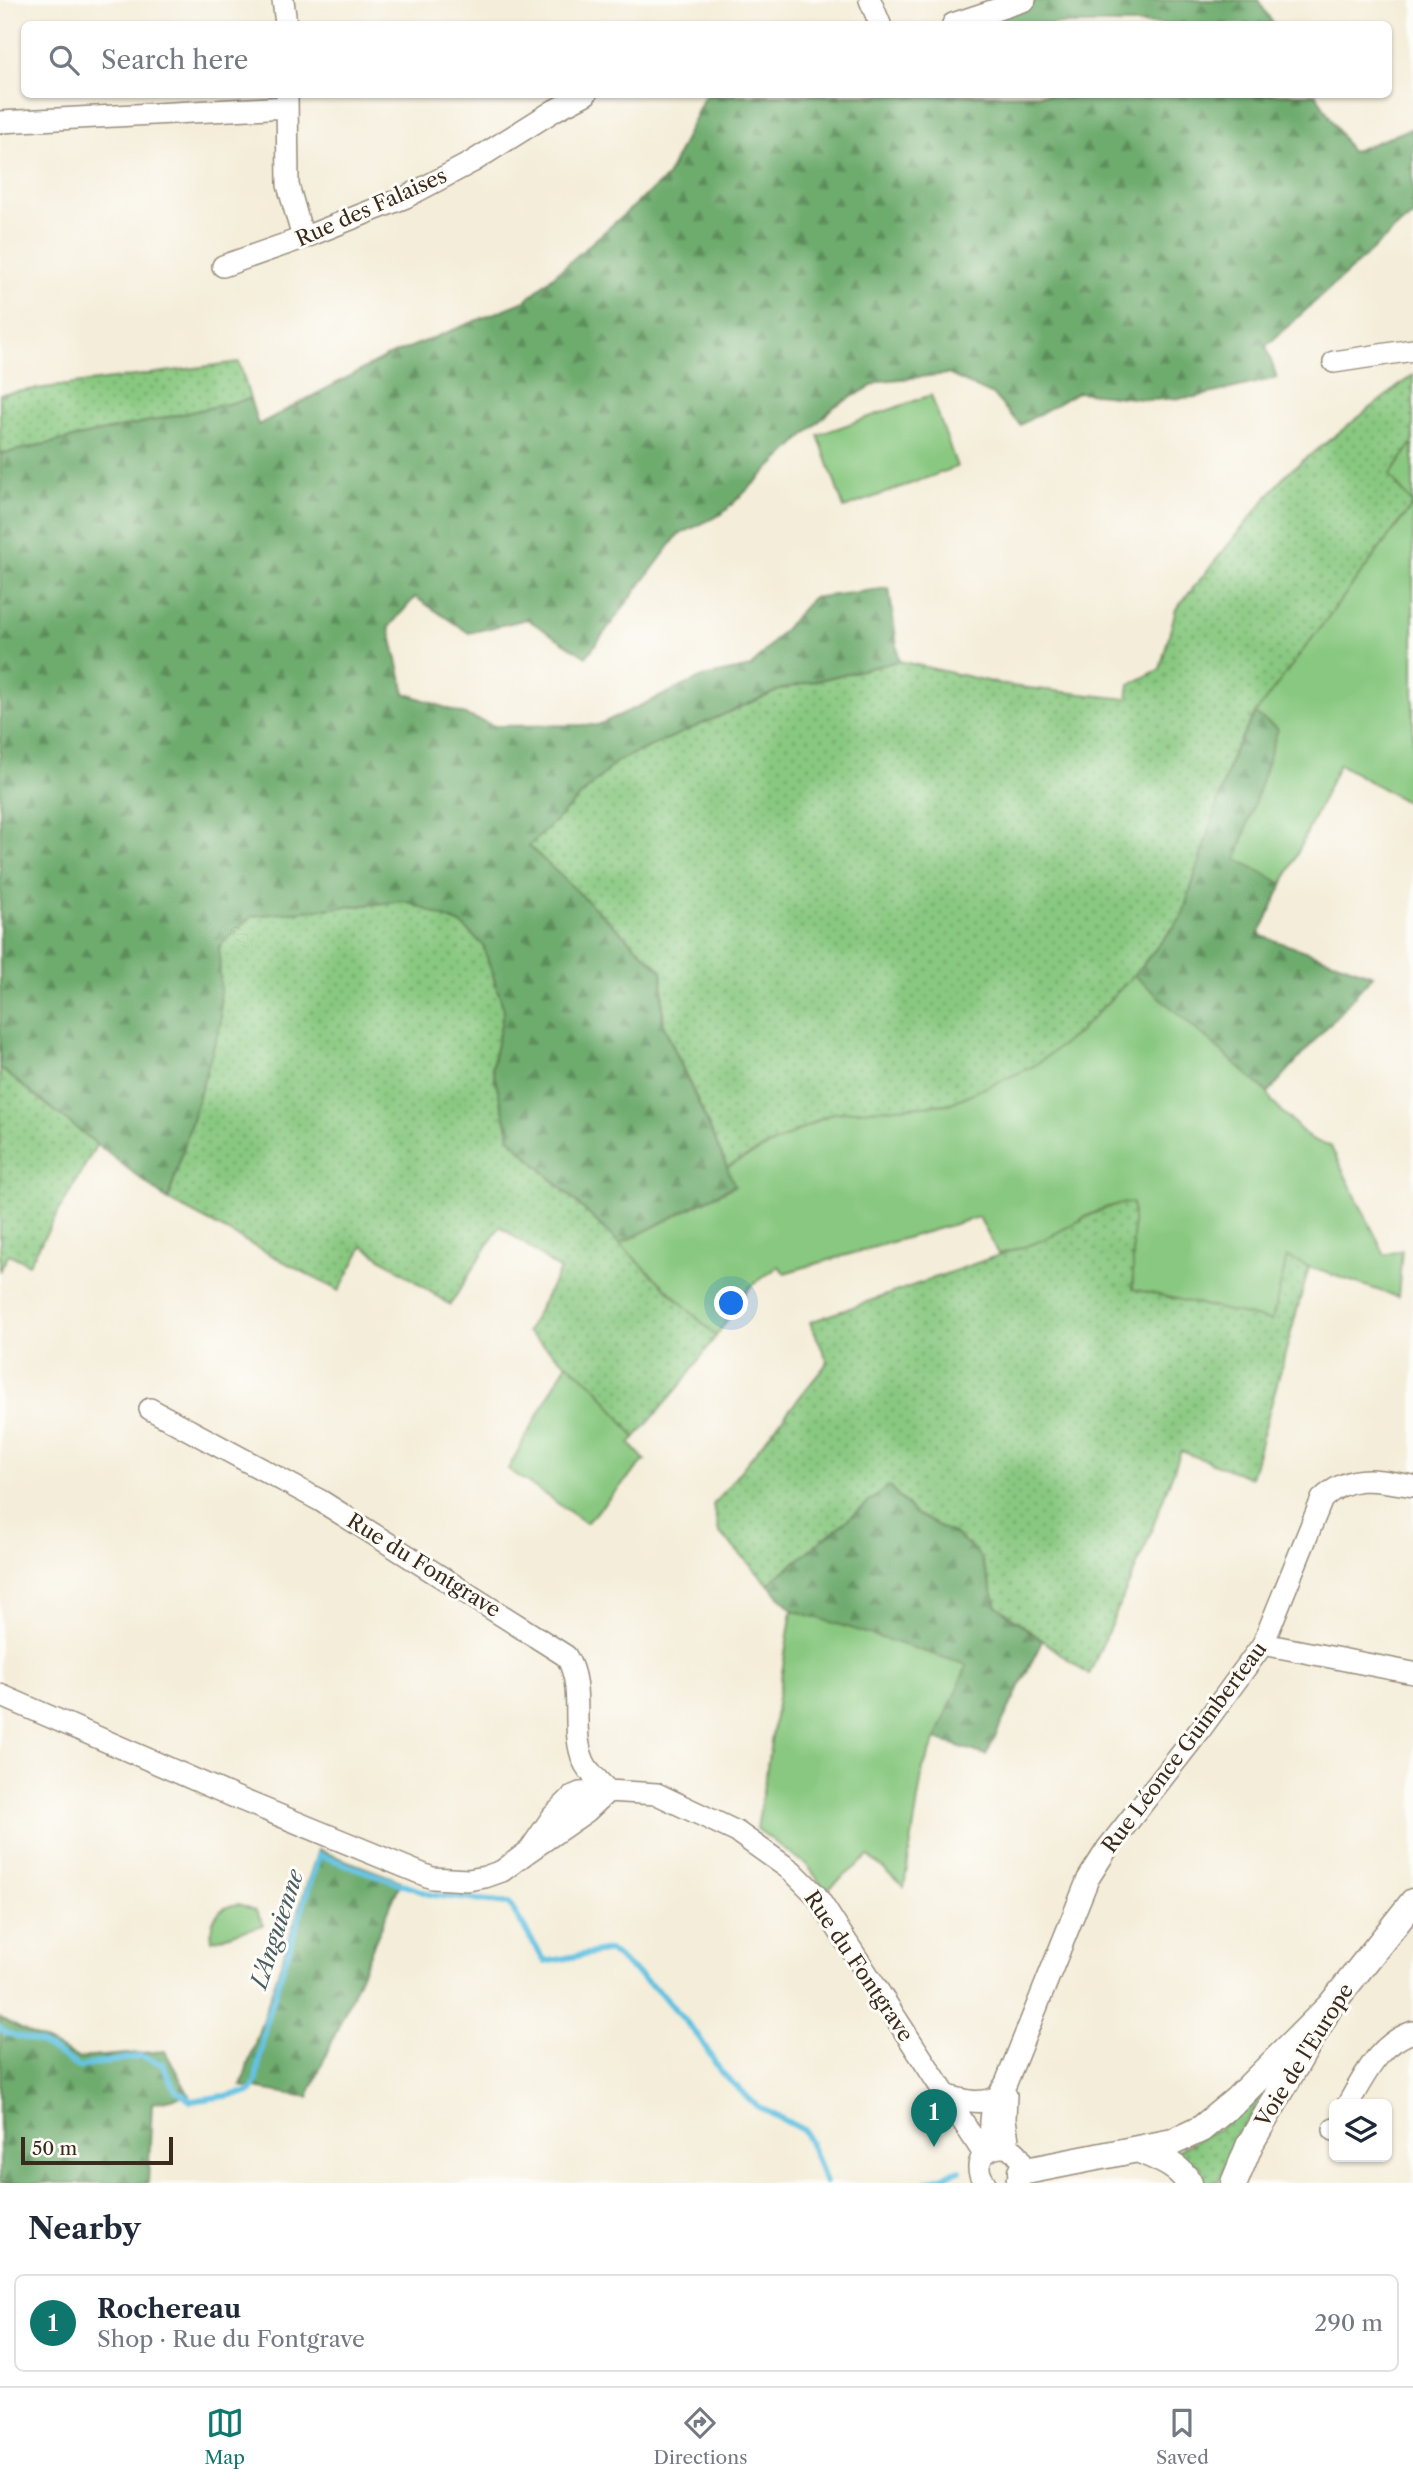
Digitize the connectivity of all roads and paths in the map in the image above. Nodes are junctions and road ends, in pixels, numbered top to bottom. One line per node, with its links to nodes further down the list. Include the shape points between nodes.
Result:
1 (283, 0): 4 (street)
2 (870, 0): 5 (street)
3 (1024, 0): 6 (street)
4 (286, 21)
5 (879, 21)
6 (962, 21)
7 (578, 98): 10 (street, Rue des Falaises, via 406,197)
8 (287, 101): 9 (street); 10 (street, via 288,185)
9 (0, 122)
10 (303, 238): 11 (street, Rue des Falaises)
11 (223, 266)
12 (1413, 350): 13 (street)
13 (1334, 362)
14 (150, 1409): 19 (street, Rue du Fontgrave, via 321,1501 566,1656 576,1682 577,1743 585,1765)
15 (1413, 1486): 16 (street, Rue Léonce Guimberteau, via 1357,1480 1322,1499)
16 (1263, 1644): 17 (street); 24 (street, Rue Léonce Guimberteau, via 1088,1879)
17 (1413, 1673)
18 (0, 1695): 19 (street, Rue du Fontgrave, via 432,1878 468,1880 502,1871 529,1851 564,1803 580,1793)
19 (608, 1791): 25 (street, Rue du Fontgrave, via 657,1794 737,1832 792,1871 816,1895)
20 (1413, 1902): 22 (main road, Voie de l'Europe)
21 (1413, 1927): 33 (main road, via 1351,2001 1267,2134)
22 (1330, 2006): 28 (main road, via 1201,2129); 32 (main road, Voie de l'Europe, via 1250,2144)
23 (1413, 2032): 26 (street, via 1382,2050)
24 (1001, 2090): 25 (street, via 985,2102); 27 (street, Rue Léonce Guimberteau, via 1005,2119)
25 (944, 2095): 27 (street, Rue du Fontgrave)
26 (1351, 2099)
27 (995, 2150): 29 (street, via 1019,2158); 30 (street, Rue Léonce Guimberteau, via 979,2166)
28 (1140, 2150): 29 (main road); 31 (main road, via 1170,2164)
29 (1019, 2178)
30 (985, 2183)
31 (1189, 2183)
32 (1234, 2183)
33 (1246, 2183)

